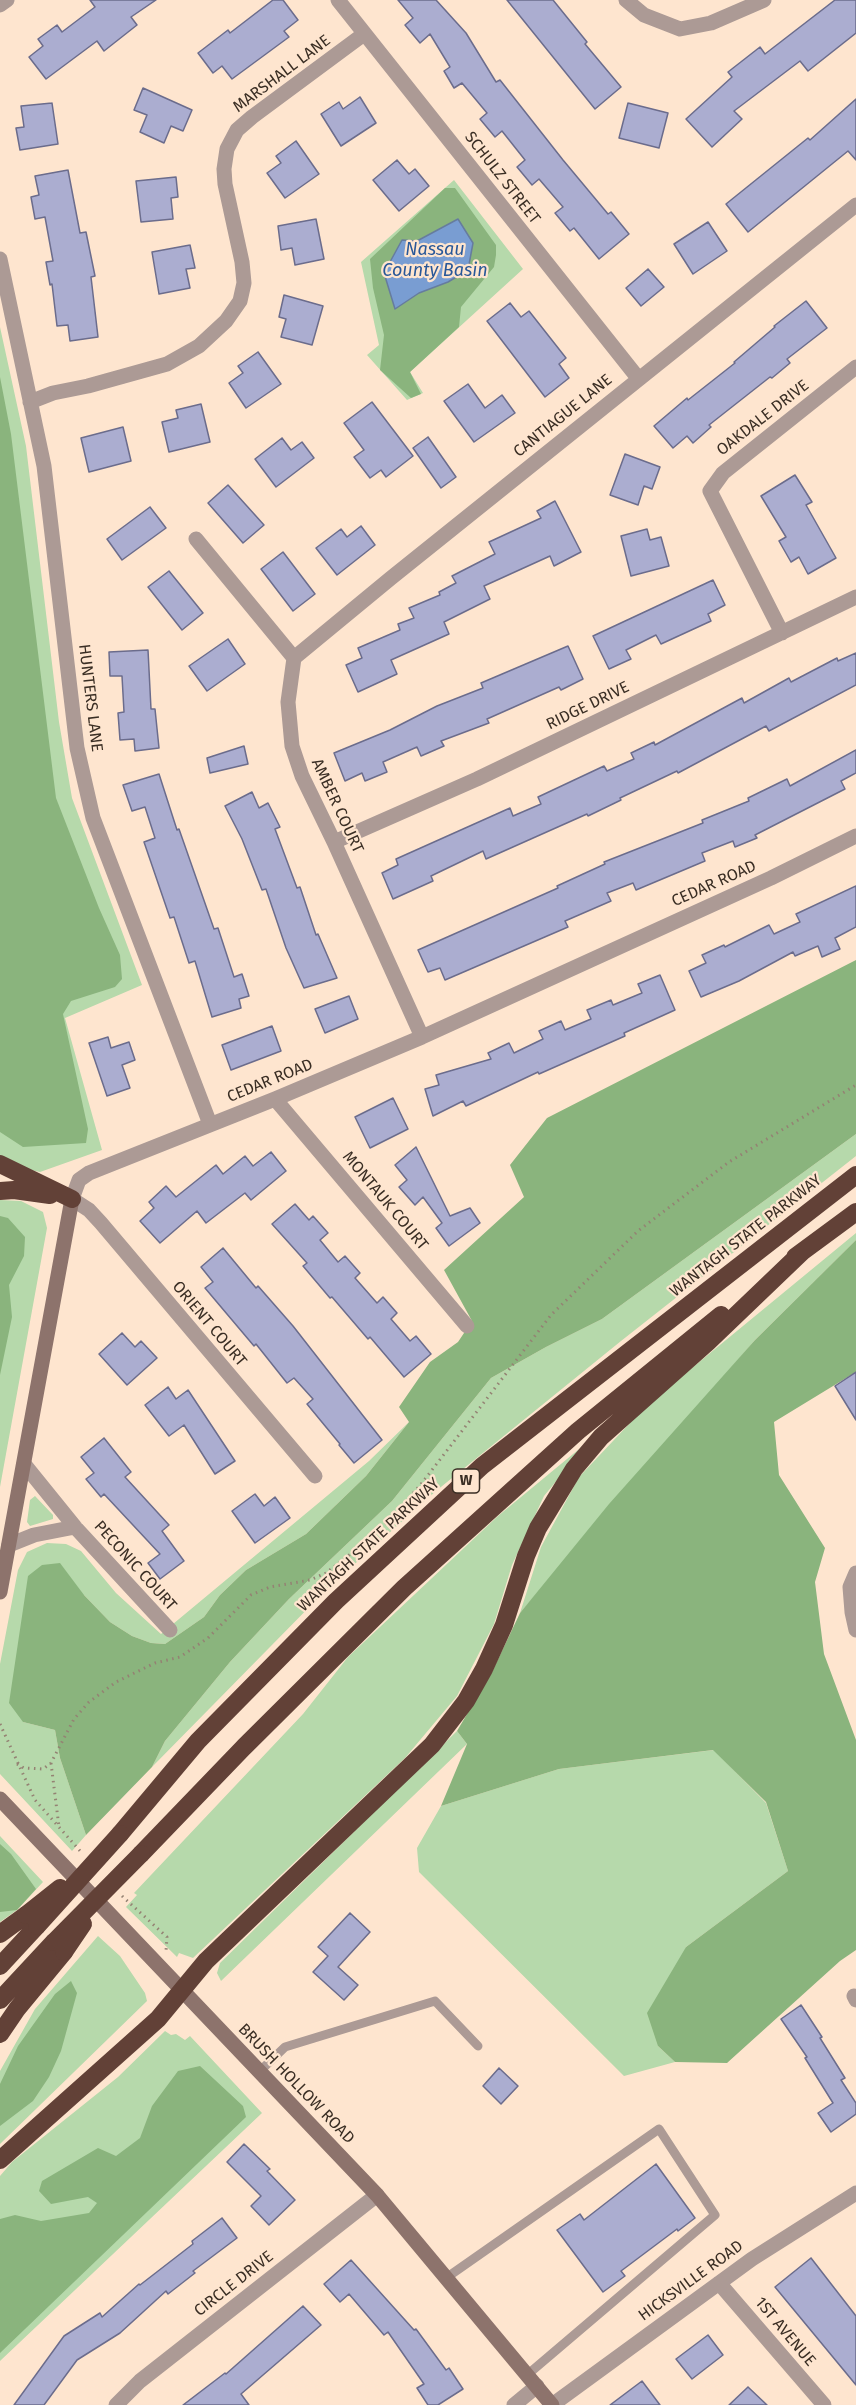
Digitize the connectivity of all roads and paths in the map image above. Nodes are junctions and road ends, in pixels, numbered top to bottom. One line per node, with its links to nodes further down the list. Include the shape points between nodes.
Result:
1 (8, 0): 5 (street)
2 (338, 0): 6 (street, SCHULZ STREET)
3 (626, 0): 4 (street, via 644,15 680,29 711,23)
4 (764, 0)
5 (0, 5)
6 (364, 34): 10 (street, SCHULZ STREET); 11 (street, MARSHALL LANE, via 252,117 237,130 227,149 225,184 244,283 240,301 226,321 199,346 167,364)
7 (856, 205): 10 (street, CANTIAGUE LANE)
8 (0, 259): 11 (street, HUNTERS LANE)
9 (856, 367): 14 (street, OAKDALE DRIVE, via 723,473 710,491)
10 (638, 378): 15 (street, CANTIAGUE LANE)
11 (30, 402): 21 (street, HUNTERS LANE, via 44,466 77,748 93,818)
12 (196, 539): 15 (street)
13 (856, 597): 14 (street, RIDGE DRIVE)
14 (783, 633): 17 (street, RIDGE DRIVE, via 477,779)
15 (294, 658): 17 (street, AMBER COURT, via 288,702 292,746)
16 (856, 836): 18 (street, CEDAR ROAD)
17 (334, 842): 18 (street, AMBER COURT)
18 (422, 1037): 20 (street, CEDAR ROAD)
19 (856, 1085): 37 (path, via 729,1162 638,1231 551,1315 422,1483 392,1518 348,1556 310,1580 270,1587 251,1595 208,1638 180,1657 155,1663 116,1682 74,1719)
20 (275, 1100): 21 (street, CEDAR ROAD); 28 (street, MONTAUK COURT)
21 (210, 1124): 25 (street, CEDAR ROAD, via 89,1173 79,1180)
22 (0, 1164): 25 (highway)
23 (856, 1175): 41 (highway, WANTAGH STATE PARKWAY / W, bridge, via 482,1466 336,1601 206,1733 86,1870)
24 (0, 1191): 25 (highway)
25 (72, 1199): 29 (main road, CEDAR ROAD); 30 (street, ORIENT COURT, via 101,1223)
26 (856, 1212): 27 (highway, W)
27 (802, 1251): 43 (highway, W, bridge, via 578,1431 404,1588 141,1854); 45 (highway, via 601,1437 574,1469 538,1527 504,1625 466,1701 432,1745 206,1961)
28 (466, 1326)
29 (24, 1464): 31 (street, PECONIC COURT); 32 (main road, CEDAR ROAD)
30 (315, 1476)
31 (75, 1527): 32 (street, PECONIC COURT, via 34,1535); 35 (street, PECONIC COURT)
32 (9, 1545): 34 (main road, CEDAR ROAD)
33 (856, 1573): 36 (street, via 850,1587)
34 (0, 1592)
35 (170, 1630)
36 (856, 1630)
37 (51, 1763): 38 (path, via 34,1770); 40 (path)
38 (17, 1764)
39 (0, 1800): 45 (main road, BRUSH HOLLOW ROAD)
40 (59, 1828)
41 (31, 1920): 42 (highway); 44 (highway)
42 (0, 1934)
43 (59, 1947): 46 (highway); 47 (highway)
44 (0, 1966)
45 (182, 1992): 49 (main road, BRUSH HOLLOW ROAD); 50 (highway, via 158,2019)
46 (0, 2000)
47 (0, 2034)
48 (478, 2046): 49 (lane, via 435,2001 285,2047)
49 (260, 2071): 52 (main road, BRUSH HOLLOW ROAD)
50 (0, 2160)
51 (856, 2193): 54 (street, HICKSVILLE ROAD)
52 (376, 2195): 53 (main road, BRUSH HOLLOW ROAD); 56 (street, CIRCLE DRIVE)
53 (446, 2278): 55 (main road, BRUSH HOLLOW ROAD); 55 (lane, via 659,2129 715,2214)
54 (719, 2283): 58 (street, HICKSVILLE ROAD); 59 (street, 1ST AVENUE)
55 (532, 2381): 57 (street); 58 (main road, BRUSH HOLLOW ROAD)
56 (116, 2405)
57 (514, 2405)
58 (552, 2405)
59 (824, 2405)

